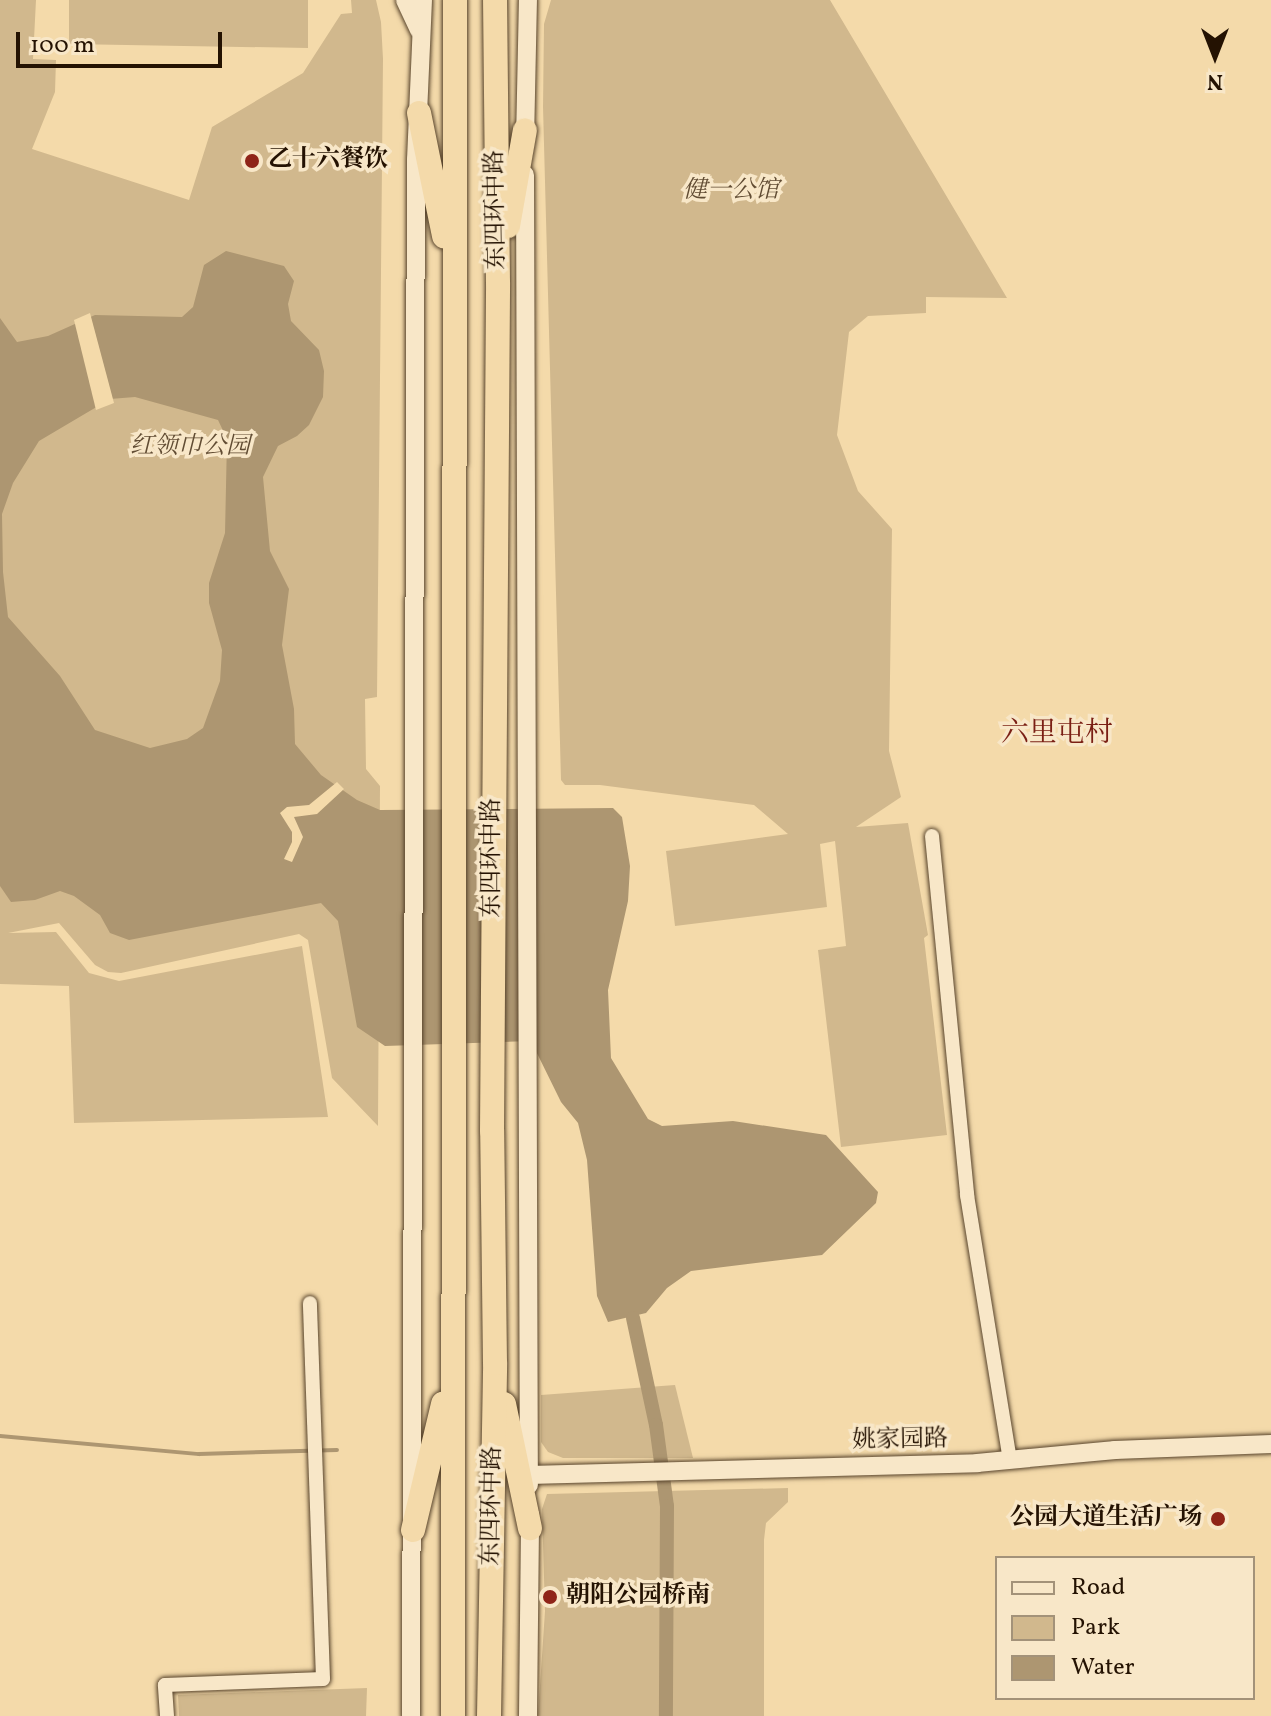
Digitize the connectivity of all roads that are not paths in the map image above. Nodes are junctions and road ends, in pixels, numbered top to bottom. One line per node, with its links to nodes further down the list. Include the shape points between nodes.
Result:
1 (405, 0): 8 (street)
2 (423, 0): 8 (street)
3 (455, 0): 12 (highway, 东四环中路)
4 (495, 0): 11 (highway, 东四环中路)
5 (528, 0): 7 (street, 东四环中路)
6 (539, 0): 7 (street)
7 (528, 35): 10 (street, 东四环中路)
8 (422, 38): 9 (street)
9 (419, 113): 12 (highway); 21 (street)
10 (525, 130): 11 (highway); 19 (street, 东四环中路)
11 (498, 283): 16 (highway, 东四环中路)
12 (454, 285): 15 (highway, 东四环中路)
13 (932, 836): 18 (street, via 967,1195)
14 (310, 1303): 22 (street, via 323,1679 165,1685)
15 (452, 1363): 21 (highway); 24 (highway, 东四环中路)
16 (495, 1363): 20 (highway); 25 (highway, 东四环中路)
17 (1271, 1444): 18 (street, 姚家园路, via 1115,1450)
18 (1010, 1461): 19 (street, 姚家园路)
19 (529, 1475): 20 (street, 东四环中路)
20 (530, 1528): 26 (street, 东四环中路)
21 (413, 1530): 23 (street)
22 (167, 1716)
23 (411, 1716)
24 (453, 1716)
25 (489, 1716)
26 (528, 1716)

